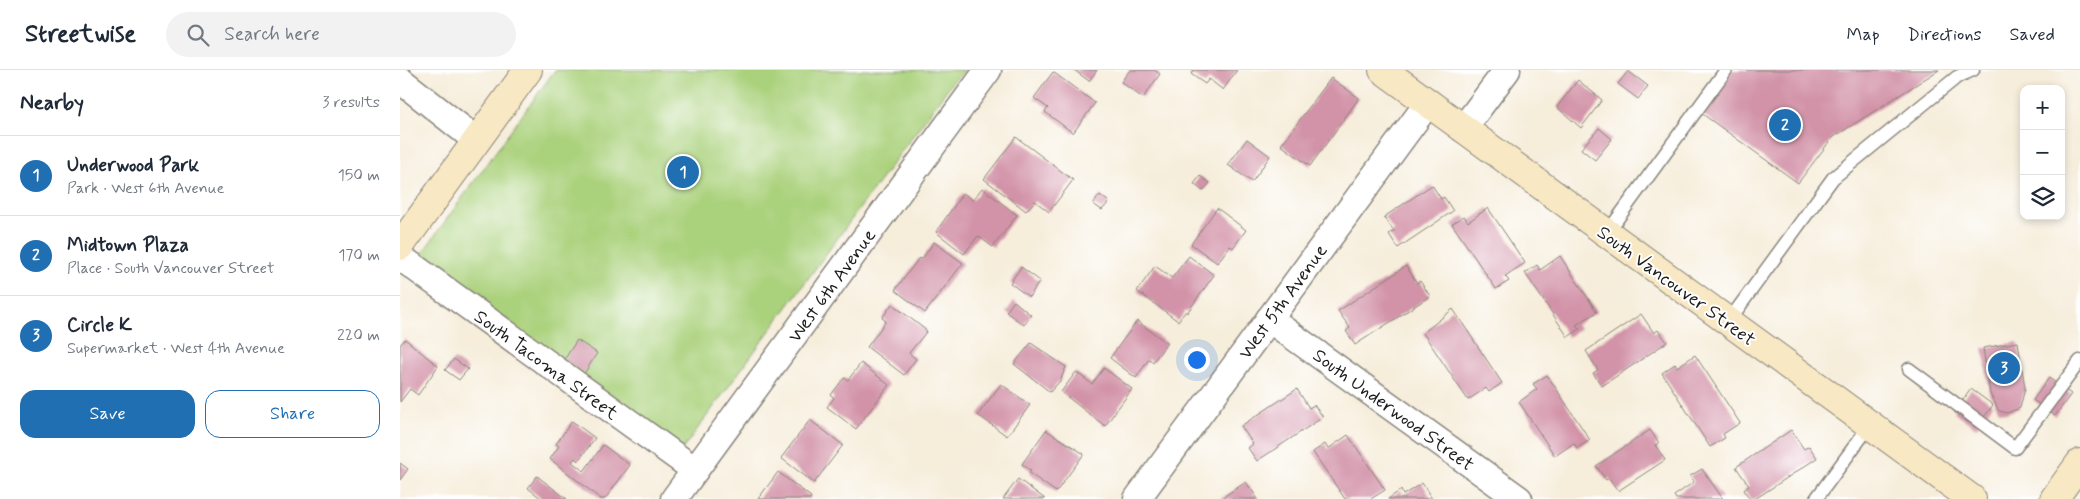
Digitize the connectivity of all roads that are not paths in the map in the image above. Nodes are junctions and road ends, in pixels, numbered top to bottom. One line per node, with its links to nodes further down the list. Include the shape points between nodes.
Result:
1 (528, 70): 10 (street)
2 (988, 70): 20 (street, West 6th Avenue)
3 (1383, 70): 8 (street, South Vancouver Street)
4 (1507, 70): 9 (street)
5 (1726, 70): 11 (lane)
6 (1973, 70): 15 (lane, via 1957,77 1833,178)
7 (400, 80): 10 (street)
8 (1428, 103): 9 (street, South Vancouver Street); 14 (street, West 5th Avenue)
9 (1463, 129): 11 (street, South Vancouver Street)
10 (476, 140): 12 (street)
11 (1607, 233): 15 (street, South Vancouver Street)
12 (400, 246)
13 (400, 257): 20 (street, South Tacoma Street)
14 (1269, 319): 22 (street, West 5th Avenue); 23 (street, South Underwood Street)
15 (1728, 322): 18 (street, South Vancouver Street)
16 (2080, 361): 17 (lane, via 2015,448)
17 (1908, 369)
18 (1870, 425): 24 (lane); 25 (street, South Vancouver Street)
19 (2080, 464): 26 (street)
20 (695, 470): 21 (street, West 6th Avenue)
21 (674, 499)
22 (1136, 499)
23 (1520, 499)
24 (1816, 499)
25 (1972, 499)
26 (2054, 499)

